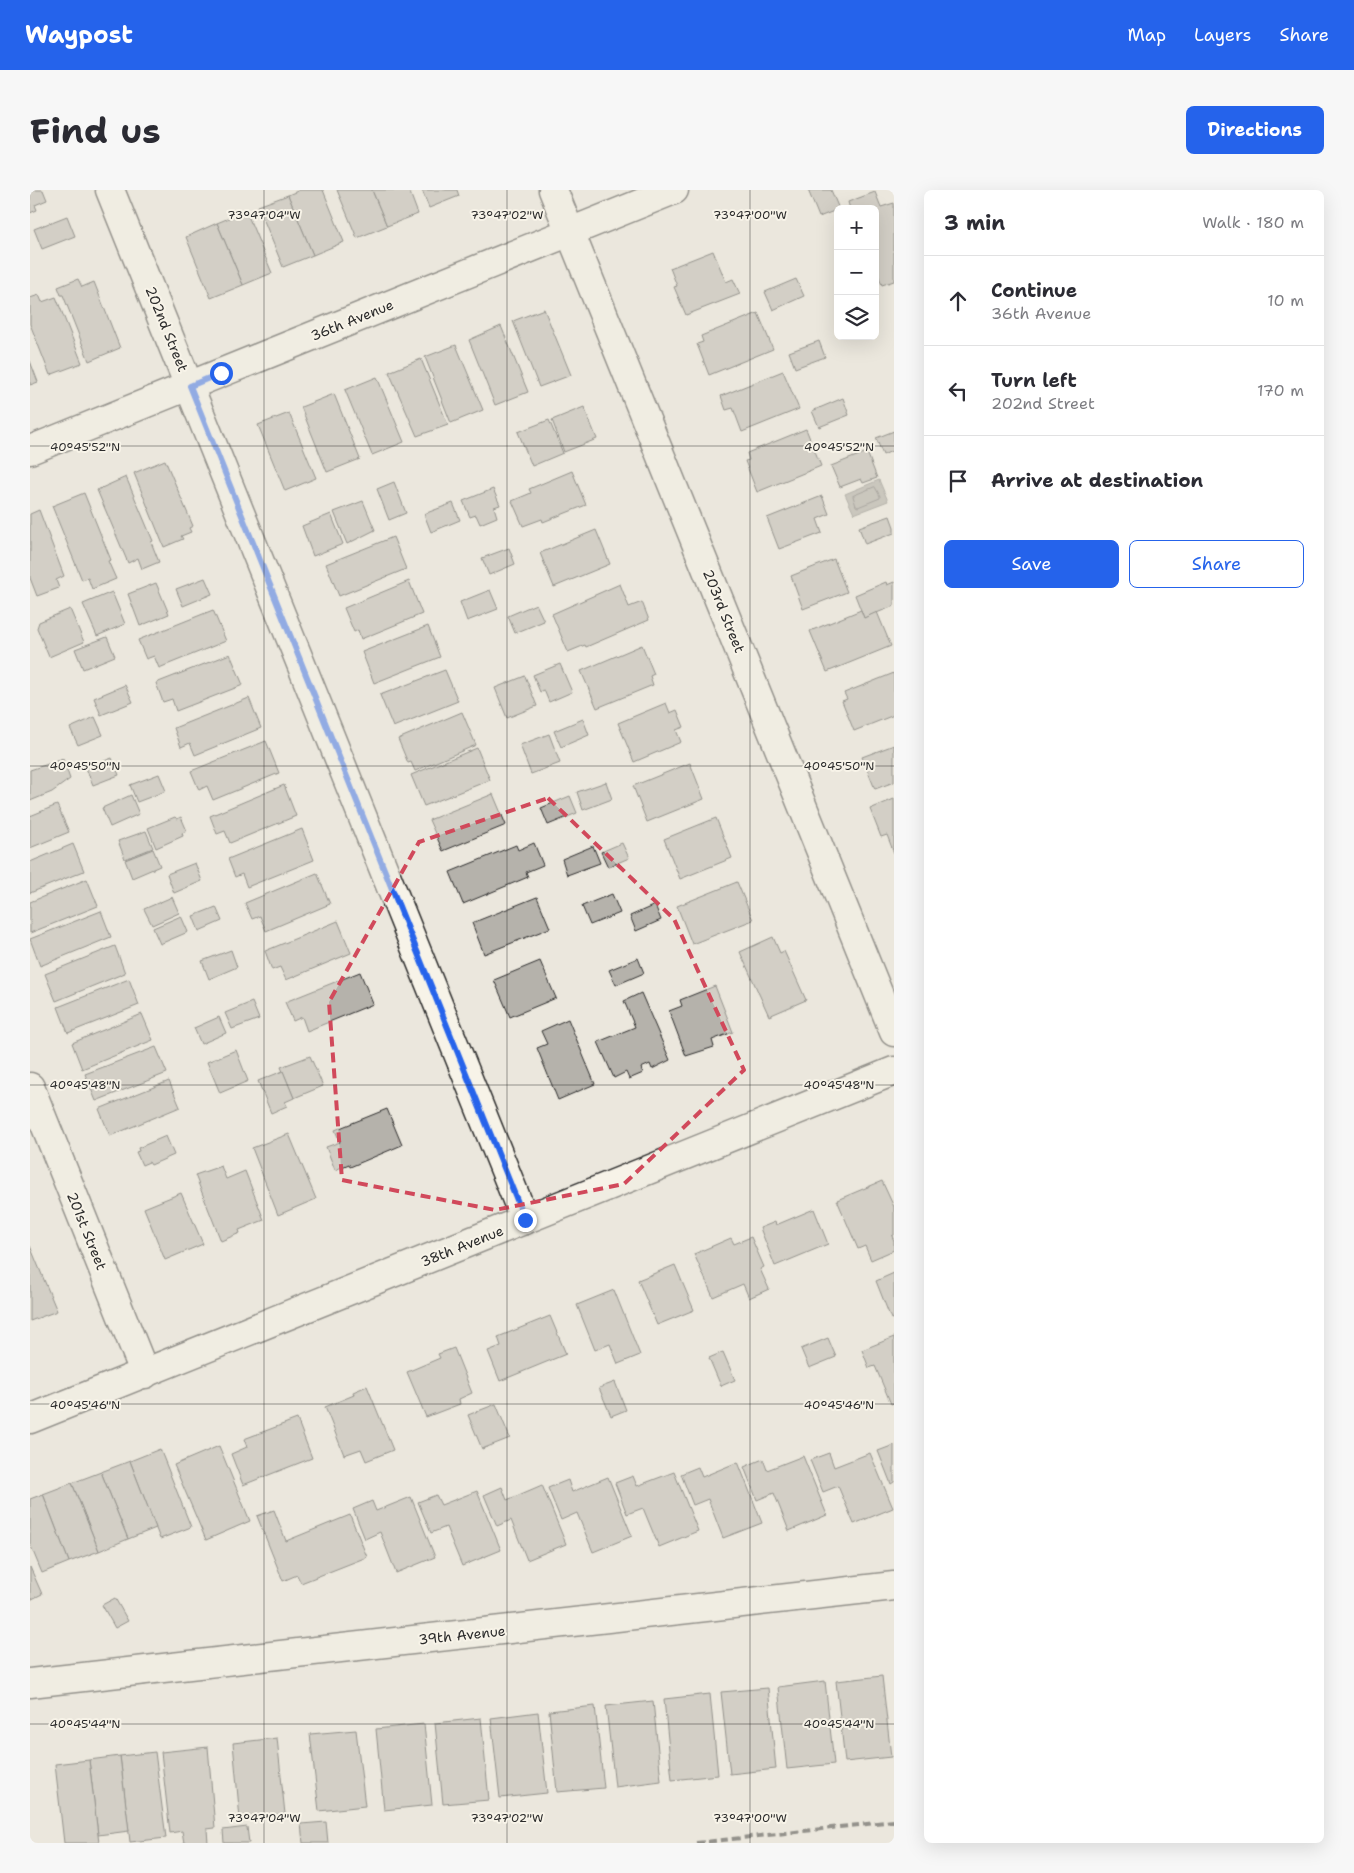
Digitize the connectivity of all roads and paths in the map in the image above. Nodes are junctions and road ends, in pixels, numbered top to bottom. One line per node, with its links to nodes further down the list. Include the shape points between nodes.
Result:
1 (110, 190): 5 (street, 202nd Street)
2 (553, 190): 4 (street, 203rd Street)
3 (674, 190): 4 (street, 36th Avenue)
4 (570, 232): 5 (street, 36th Avenue); 7 (street, 203rd Street)
5 (190, 386): 6 (street, 36th Avenue); 10 (street, 202nd Street)
6 (30, 450)
7 (894, 1032)
8 (894, 1071): 10 (street, 38th Avenue)
9 (30, 1088): 11 (street, 201st Street)
10 (525, 1220): 11 (street, 38th Avenue)
11 (145, 1374): 12 (street, 38th Avenue)
12 (30, 1420)
13 (894, 1586): 14 (street, 39th Avenue)
14 (30, 1683)

